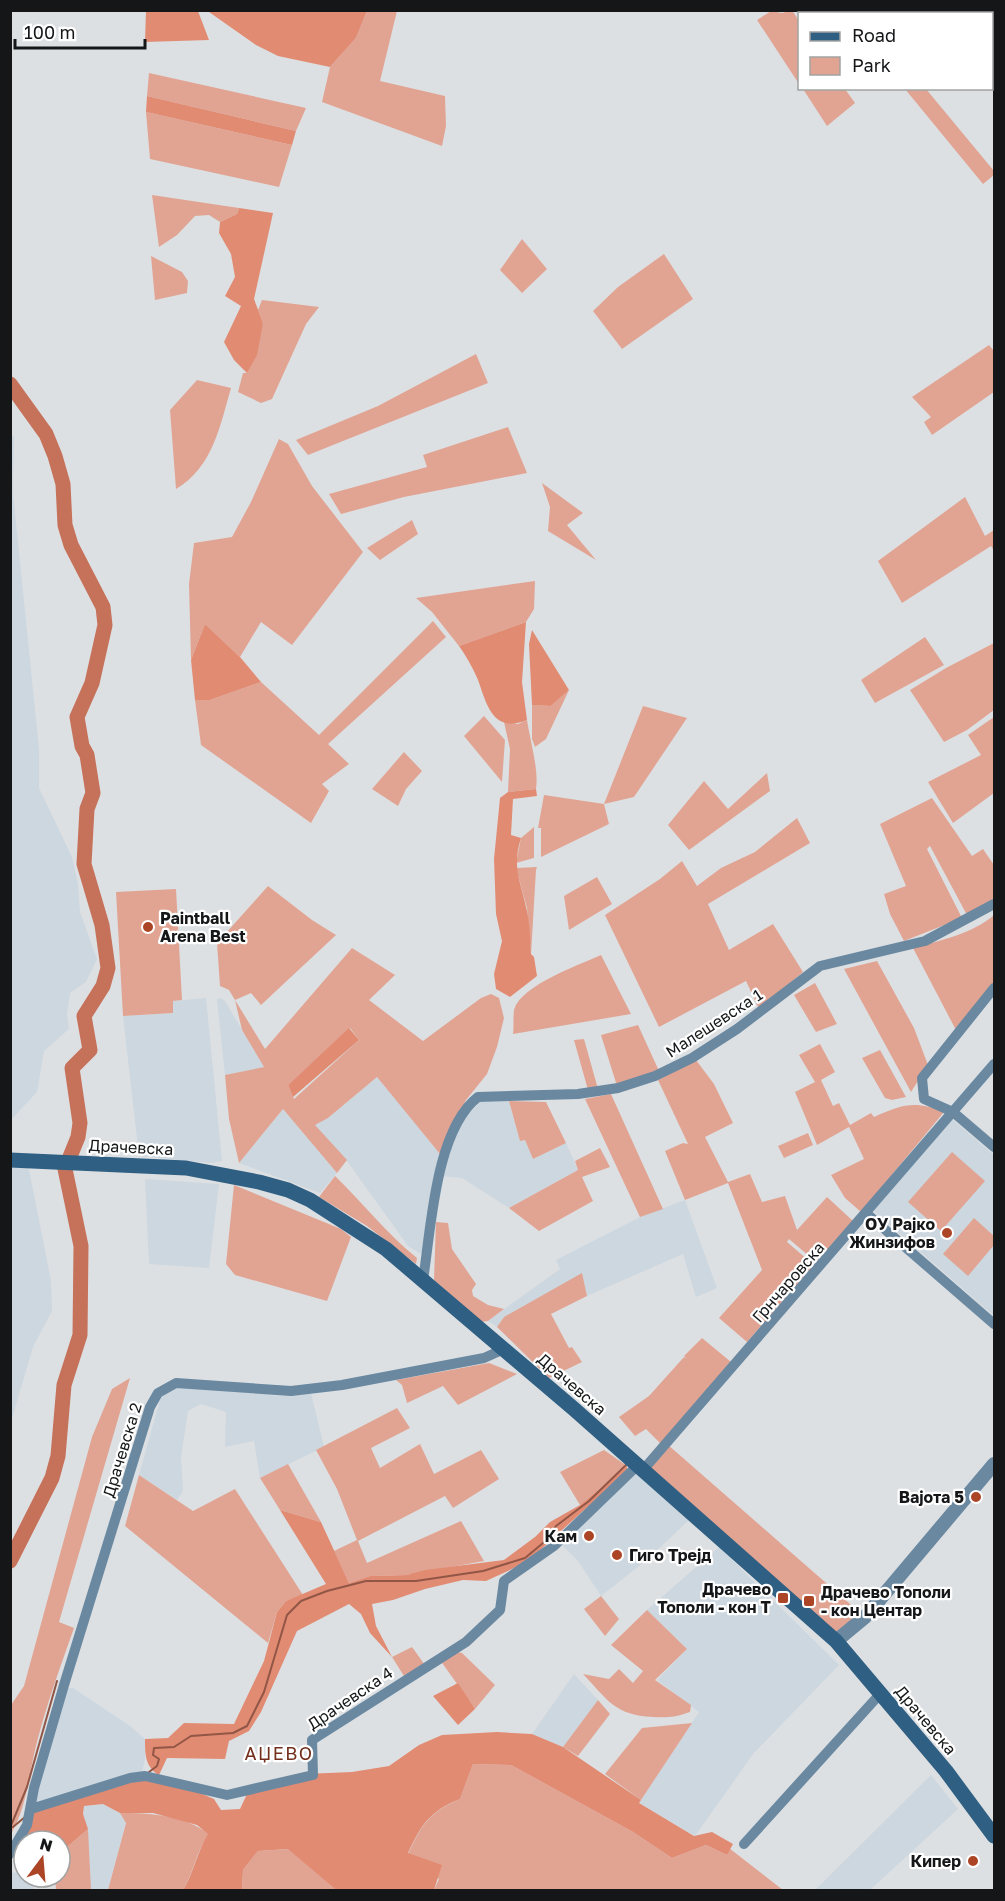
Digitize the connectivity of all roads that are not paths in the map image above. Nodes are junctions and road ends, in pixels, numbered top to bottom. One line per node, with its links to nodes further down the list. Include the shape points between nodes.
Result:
1 (994, 903): 8 (street, Малешевска 1, via 925,941 820,966 737,1029 655,1076 618,1088 574,1095 478,1097 460,1119 449,1142)
2 (994, 988): 4 (street, via 922,1078 924,1099)
3 (994, 1064): 4 (street, Грнчаровска)
4 (953, 1112): 5 (street); 7 (street, Грнчаровска)
5 (994, 1147)
6 (12, 1158): 8 (main road, Драчевска, via 226,1174 288,1190 340,1218)
7 (866, 1213): 9 (street); 12 (street, Грнчаровска)
8 (423, 1280): 10 (main road, Драчевска)
9 (994, 1324)
10 (504, 1349): 12 (main road, Драчевска); 15 (street, Драчевска 2, via 484,1358 342,1385 291,1391 176,1383 158,1393 150,1407 64,1685)
11 (994, 1464): 13 (street, via 865,1617)
12 (640, 1468): 13 (main road, Драчевска, via 787,1598); 15 (street, Драчевска 4, via 554,1546 504,1581 500,1610 466,1642 312,1740 313,1775 227,1795 146,1776)
13 (842, 1637): 14 (main road, Драчевска)
14 (880, 1694): 16 (main road, Драчевска, via 946,1771); 17 (street)
15 (31, 1809): 18 (street, Драчевска 2)
16 (994, 1836)
17 (744, 1844)
18 (10, 1854)

